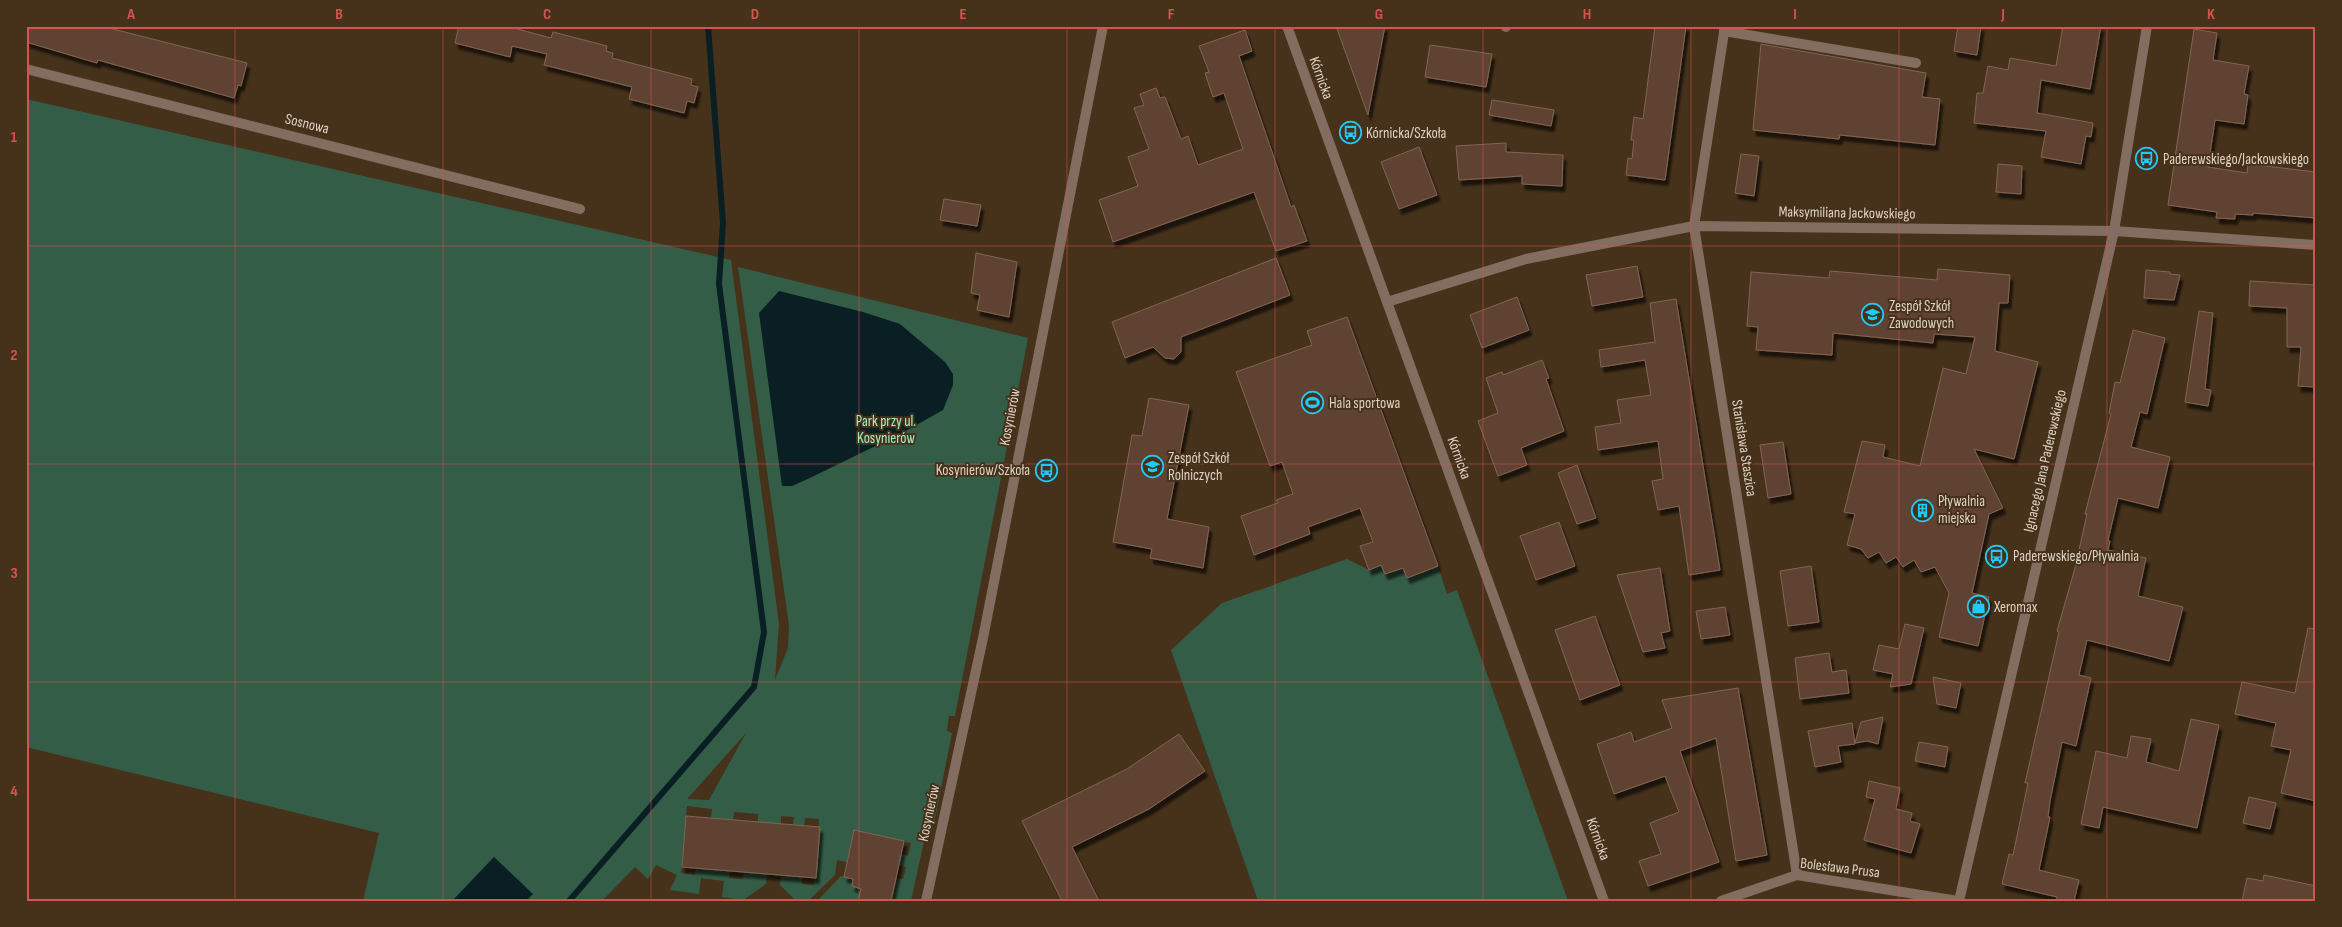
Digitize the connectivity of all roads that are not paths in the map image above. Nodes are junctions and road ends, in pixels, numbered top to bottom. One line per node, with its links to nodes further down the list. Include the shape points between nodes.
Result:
1 (1103, 26): 13 (street, Kosynierów, via 983,638)
2 (1287, 26): 11 (street, Kórnicka)
3 (2147, 26): 9 (street, Ignacego Jana Paderewskiego)
4 (1725, 29): 5 (street); 8 (street, Stanisława Staszica)
5 (1916, 63)
6 (26, 69): 7 (street, Sosnowa)
7 (580, 209)
8 (1694, 226): 9 (street, Maksymiliana Jackowskiego); 11 (street, Maksymiliana Jackowskiego, via 1526,259); 12 (street, Stanisława Staszica)
9 (2114, 231): 10 (street, Maksymiliana Jackowskiego); 16 (street, Ignacego Jana Paderewskiego)
10 (2316, 245)
11 (1387, 302): 14 (street, Kórnicka)
12 (1796, 875): 15 (street, Bolesława Prusa); 16 (street, Bolesława Prusa)
13 (926, 901)
14 (1604, 901)
15 (1721, 901)
16 (1958, 901)

